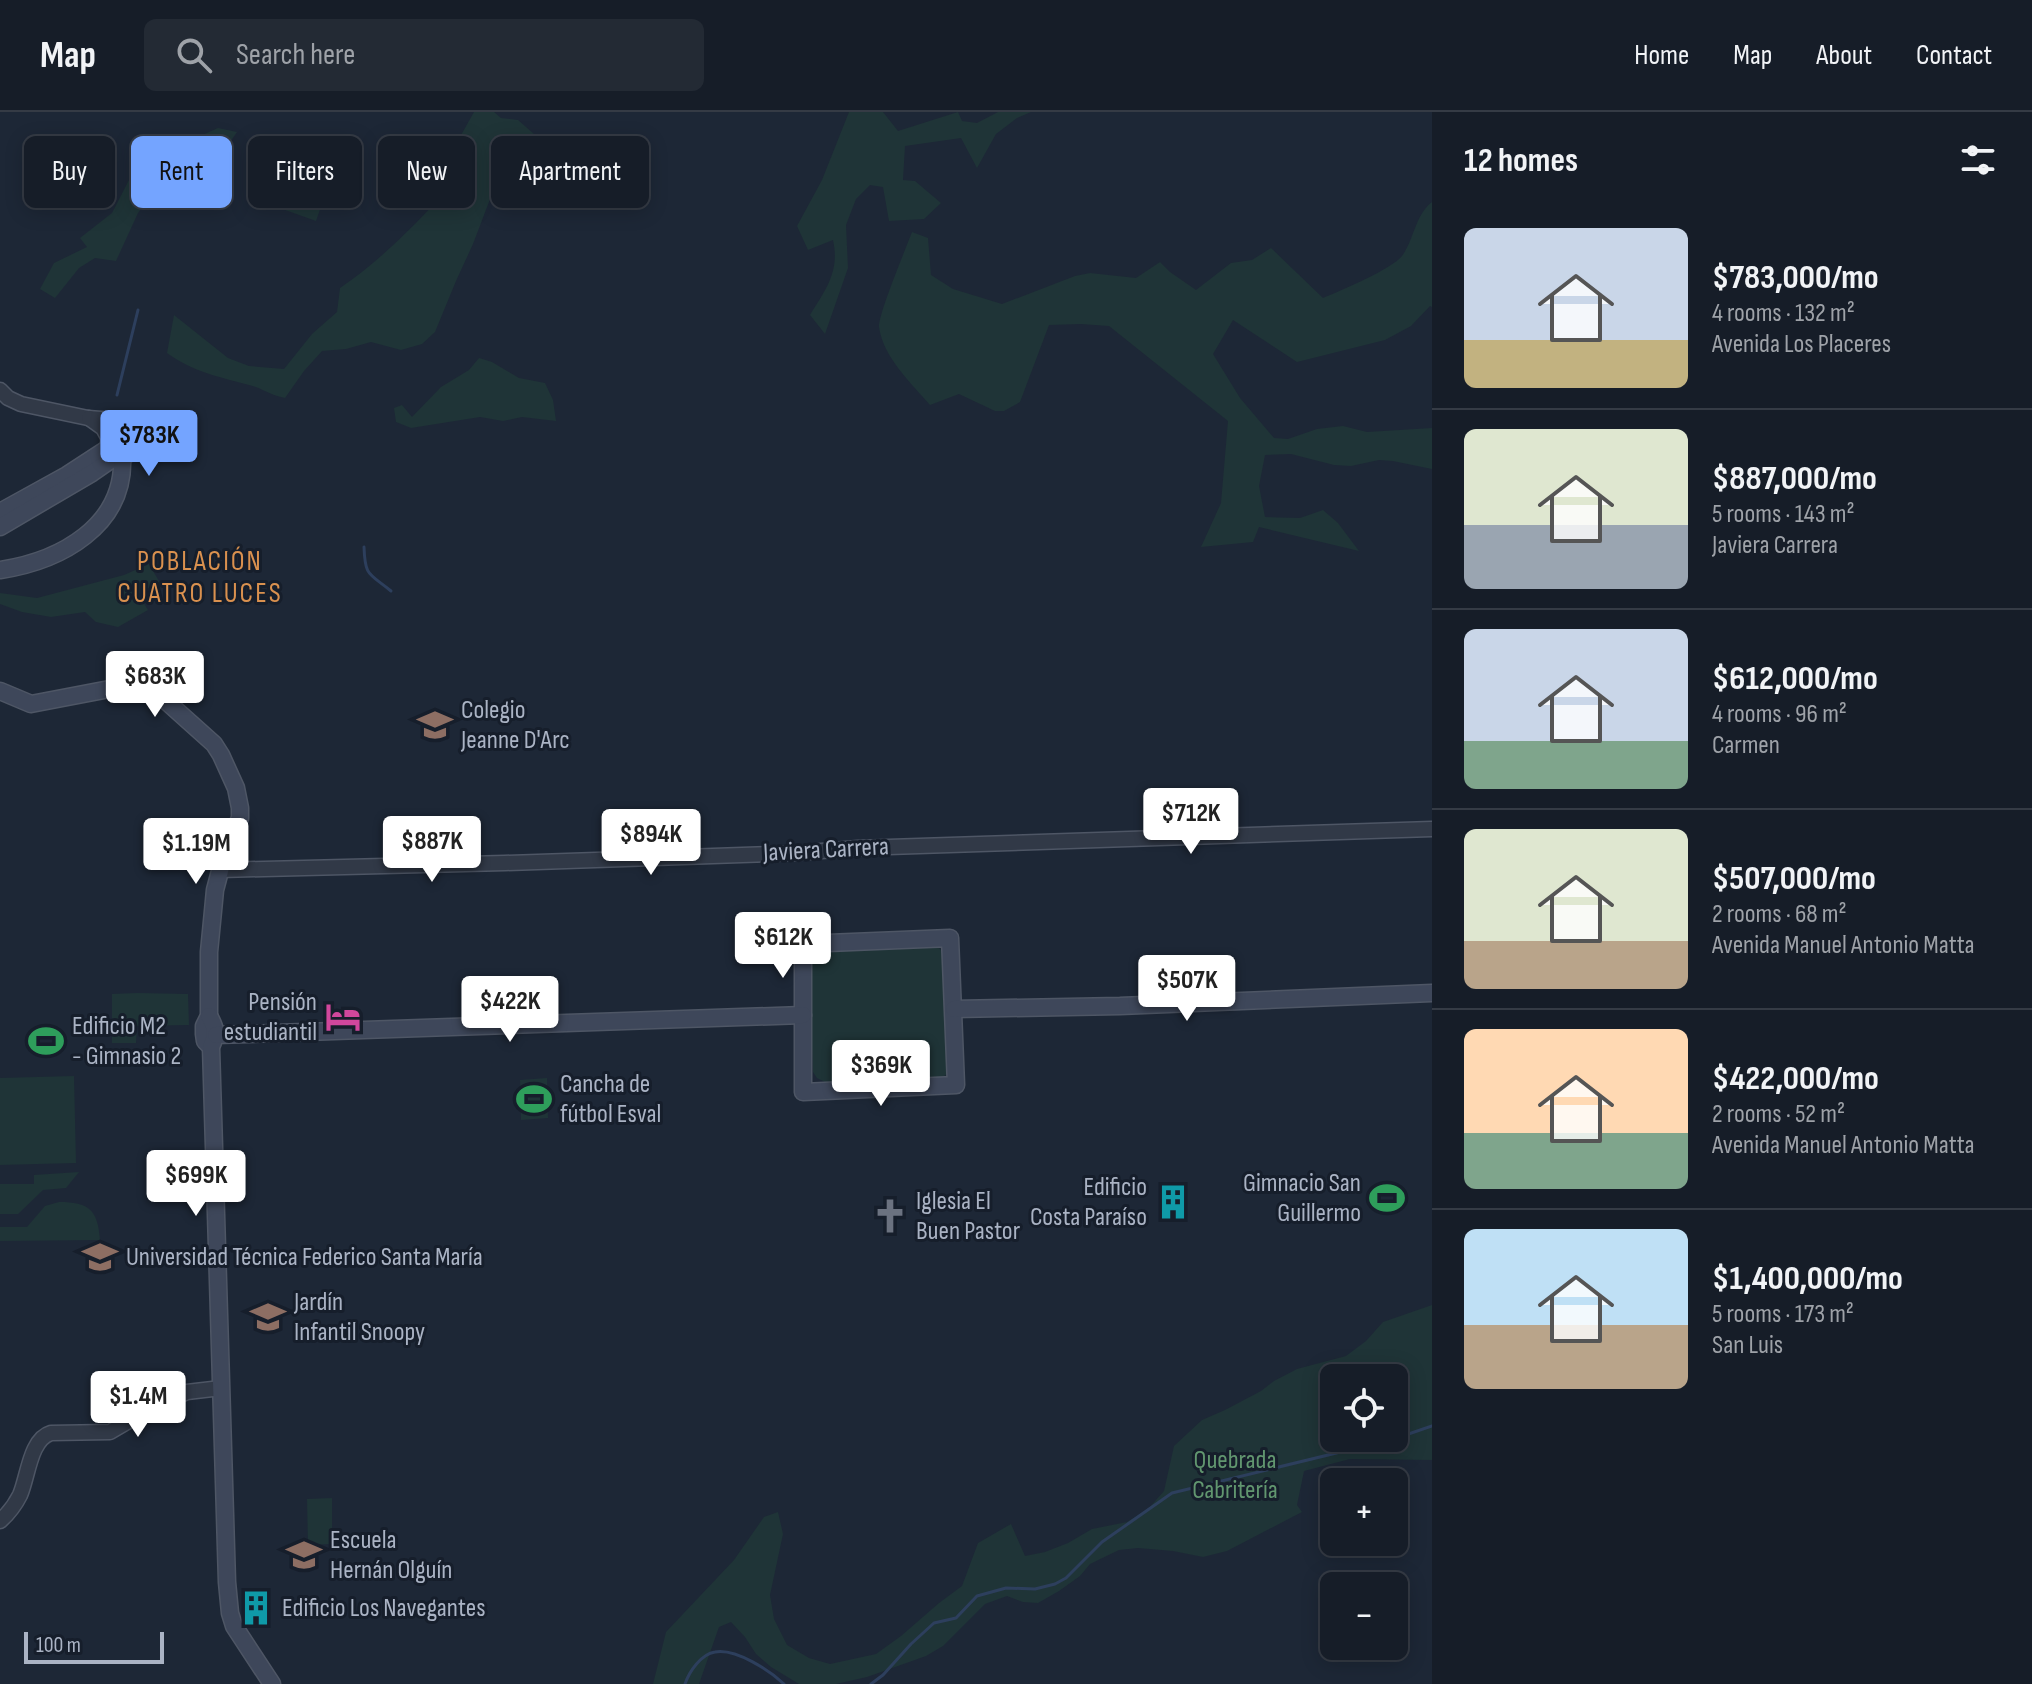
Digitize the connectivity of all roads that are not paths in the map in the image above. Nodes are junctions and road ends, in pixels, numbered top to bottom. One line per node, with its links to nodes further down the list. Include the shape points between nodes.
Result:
1 (0, 390): 2 (street, via 21,404)
2 (88, 418): 3 (street); 3 (street, via 114,420)
3 (123, 444): 4 (main road); 5 (main road, via 134,460); 6 (main road)
4 (92, 473): 5 (main road, via 110,475); 7 (main road)
5 (114, 496): 8 (main road, via 101,522 75,543 49,557)
6 (0, 512)
7 (0, 527)
8 (0, 570)
9 (0, 691): 11 (main road, via 31,704 138,686 166,701 214,744 236,788 240,818)
10 (1432, 829): 11 (street, Javiera Carrera)
11 (220, 870): 15 (main road, via 210,930)
12 (1432, 993): 13 (main road)
13 (954, 1009): 14 (main road, via 950,938 803,944); 14 (main road, via 956,1085 803,1092)
14 (803, 1015): 15 (main road)
15 (213, 1041): 16 (main road)
16 (221, 1388): 17 (street, via 187,1392 110,1432 43,1435 18,1499); 18 (main road, via 230,1613)
17 (0, 1521)
18 (272, 1684)

